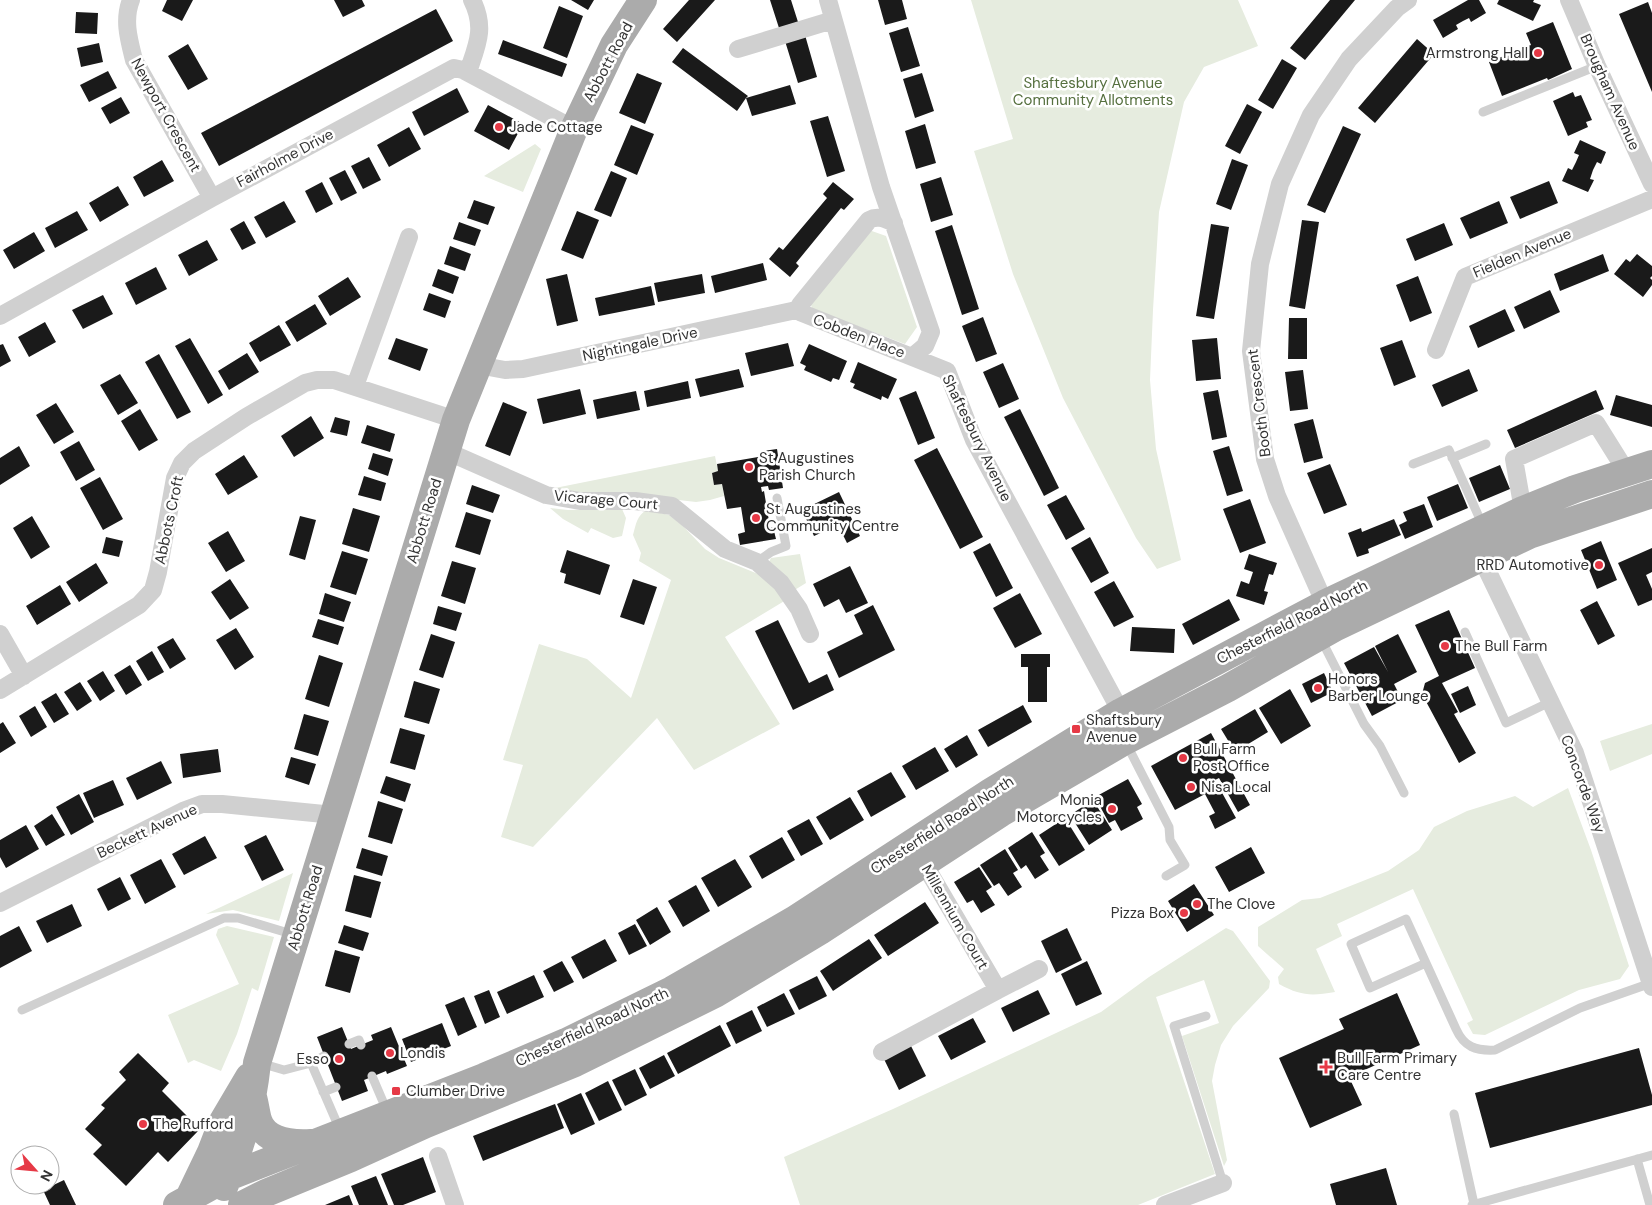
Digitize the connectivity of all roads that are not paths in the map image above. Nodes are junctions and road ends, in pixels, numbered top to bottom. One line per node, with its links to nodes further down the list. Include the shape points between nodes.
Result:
1 (131, 0): 14 (street, Newport Crescent, via 128,36 134,60)
2 (472, 0): 10 (street, via 480,30)
3 (643, 0): 12 (main road, Abbott Road, via 614,45)
4 (828, 0): 7 (street)
5 (1408, 0): 36 (street, Booth Crescent, via 1349,59 1311,115 1280,184 1260,264 1252,351 1265,459 1277,496)
6 (1569, 0): 9 (street, Brougham Avenue)
7 (832, 20): 8 (street); 16 (street)
8 (738, 49)
9 (1597, 66): 11 (lane); 13 (street, Brougham Avenue)
10 (468, 72): 12 (street); 14 (street, Fairholme Drive, via 454,68)
11 (1483, 112)
12 (574, 129): 22 (main road, Abbott Road)
13 (1652, 184)
14 (212, 198): 18 (street, Fairholme Drive)
15 (1652, 199): 20 (street, Fielden Avenue, via 1465,277)
16 (894, 223): 19 (street, Cobden Place, via 881,217 869,220); 21 (street, via 931,332 925,346)
17 (408, 237): 23 (street)
18 (3, 308)
19 (800, 309): 21 (street, Cobden Place, via 802,314); 22 (street, Nightingale Drive, via 523,369 505,370)
20 (1436, 350)
21 (912, 357): 44 (street, Shaftesbury Avenue, via 947,371 974,440)
22 (478, 365): 24 (main road, Abbott Road)
23 (355, 386): 24 (street, Abbots Croft); 41 (street, Abbots Croft, via 334,380 305,383 194,451 182,463 175,478 153,590 139,605)
24 (456, 420): 26 (main road, Abbott Road)
25 (1486, 444): 27 (lane)
26 (446, 451): 35 (street, Vicarage Court, via 546,495 580,501 672,506 725,549); 47 (main road, Abbott Road)
27 (1452, 458): 28 (lane, via 1449,450); 34 (lane)
28 (1413, 464)
29 (1652, 464): 30 (main road, Chesterfield Road North)
30 (1626, 471): 33 (main road, Chesterfield Road North); 33 (street, via 1596,423 1514,459)
31 (1652, 494): 34 (main road, Chesterfield Road North, via 1529,536)
32 (777, 498): 35 (lane, via 786,546)
33 (1522, 510): 34 (main road, Chesterfield Road North)
34 (1478, 540): 36 (main road, Chesterfield Road North); 37 (main road, Chesterfield Road North); 43 (street, Concorde Way)
35 (757, 562): 40 (street, Vicarage Court, via 781,583)
36 (1324, 604): 37 (street, Booth Crescent); 44 (main road, Chesterfield Road North)
37 (1328, 632): 45 (main road, Chesterfield Road North); 46 (lane, via 1364,724 1380,746)
38 (1465, 632): 43 (lane, via 1506,723)
39 (0, 634): 41 (street)
40 (810, 634)
41 (24, 676): 42 (street, Abbots Croft)
42 (0, 690)
43 (1550, 702): 54 (street, Concorde Way, via 1575,754)
44 (1121, 712): 45 (street); 48 (main road, Chesterfield Road North, via 989,793)
45 (1125, 741): 48 (main road, Chesterfield Road North, via 1001,814); 49 (lane, via 1169,827 1170,840 1185,865)
46 (1404, 793)
47 (334, 816): 50 (street, Beckett Avenue, via 202,804); 51 (main road, Abbott Road)
48 (919, 854): 55 (street, Millennium Court); 69 (main road, Chesterfield Road North, via 794,920 779,942 715,994 575,1063)
49 (1166, 876)
50 (0, 903)
51 (296, 935): 56 (lane, via 238,918 224,918); 62 (main road, Abbott Road)
52 (1426, 963): 52 (lane, via 1406,919 1351,944 1370,988); 54 (lane, via 1456,1031 1467,1044 1480,1051 1495,1050 1580,1008)
53 (1039, 969): 55 (street)
54 (1651, 985)
55 (998, 990): 60 (street)
56 (22, 1010)
57 (1206, 1016): 75 (lane, via 1174,1026)
58 (349, 1044): 59 (lane, via 358,1040)
59 (361, 1045)
60 (882, 1052)
61 (324, 1056): 63 (lane)
62 (257, 1063): 63 (lane, via 284,1070); 67 (main road, Abbott Road); 76 (main road, Abbott Road)
63 (311, 1063): 66 (lane)
64 (372, 1076): 69 (lane)
65 (336, 1087): 66 (lane)
66 (324, 1092): 70 (lane)
67 (253, 1097): 70 (main road, via 262,1128 278,1140 296,1144); 74 (main road, Abbott Road)
68 (1454, 1114): 81 (lane)
69 (394, 1125): 70 (main road, Chesterfield Road North)
70 (340, 1145): 74 (main road, Chesterfield Road North); 78 (main road, Chesterfield Road North)
71 (1652, 1155): 73 (lane)
72 (438, 1156): 79 (street)
73 (1638, 1159): 81 (lane); 82 (lane)
74 (228, 1177): 76 (main road, Chesterfield Road North); 77 (main road, Abbott Road)
75 (1224, 1183): 80 (street)
76 (183, 1203)
77 (217, 1205)
78 (242, 1205)
79 (455, 1205)
80 (1166, 1205)
81 (1473, 1205)
82 (1650, 1205)

